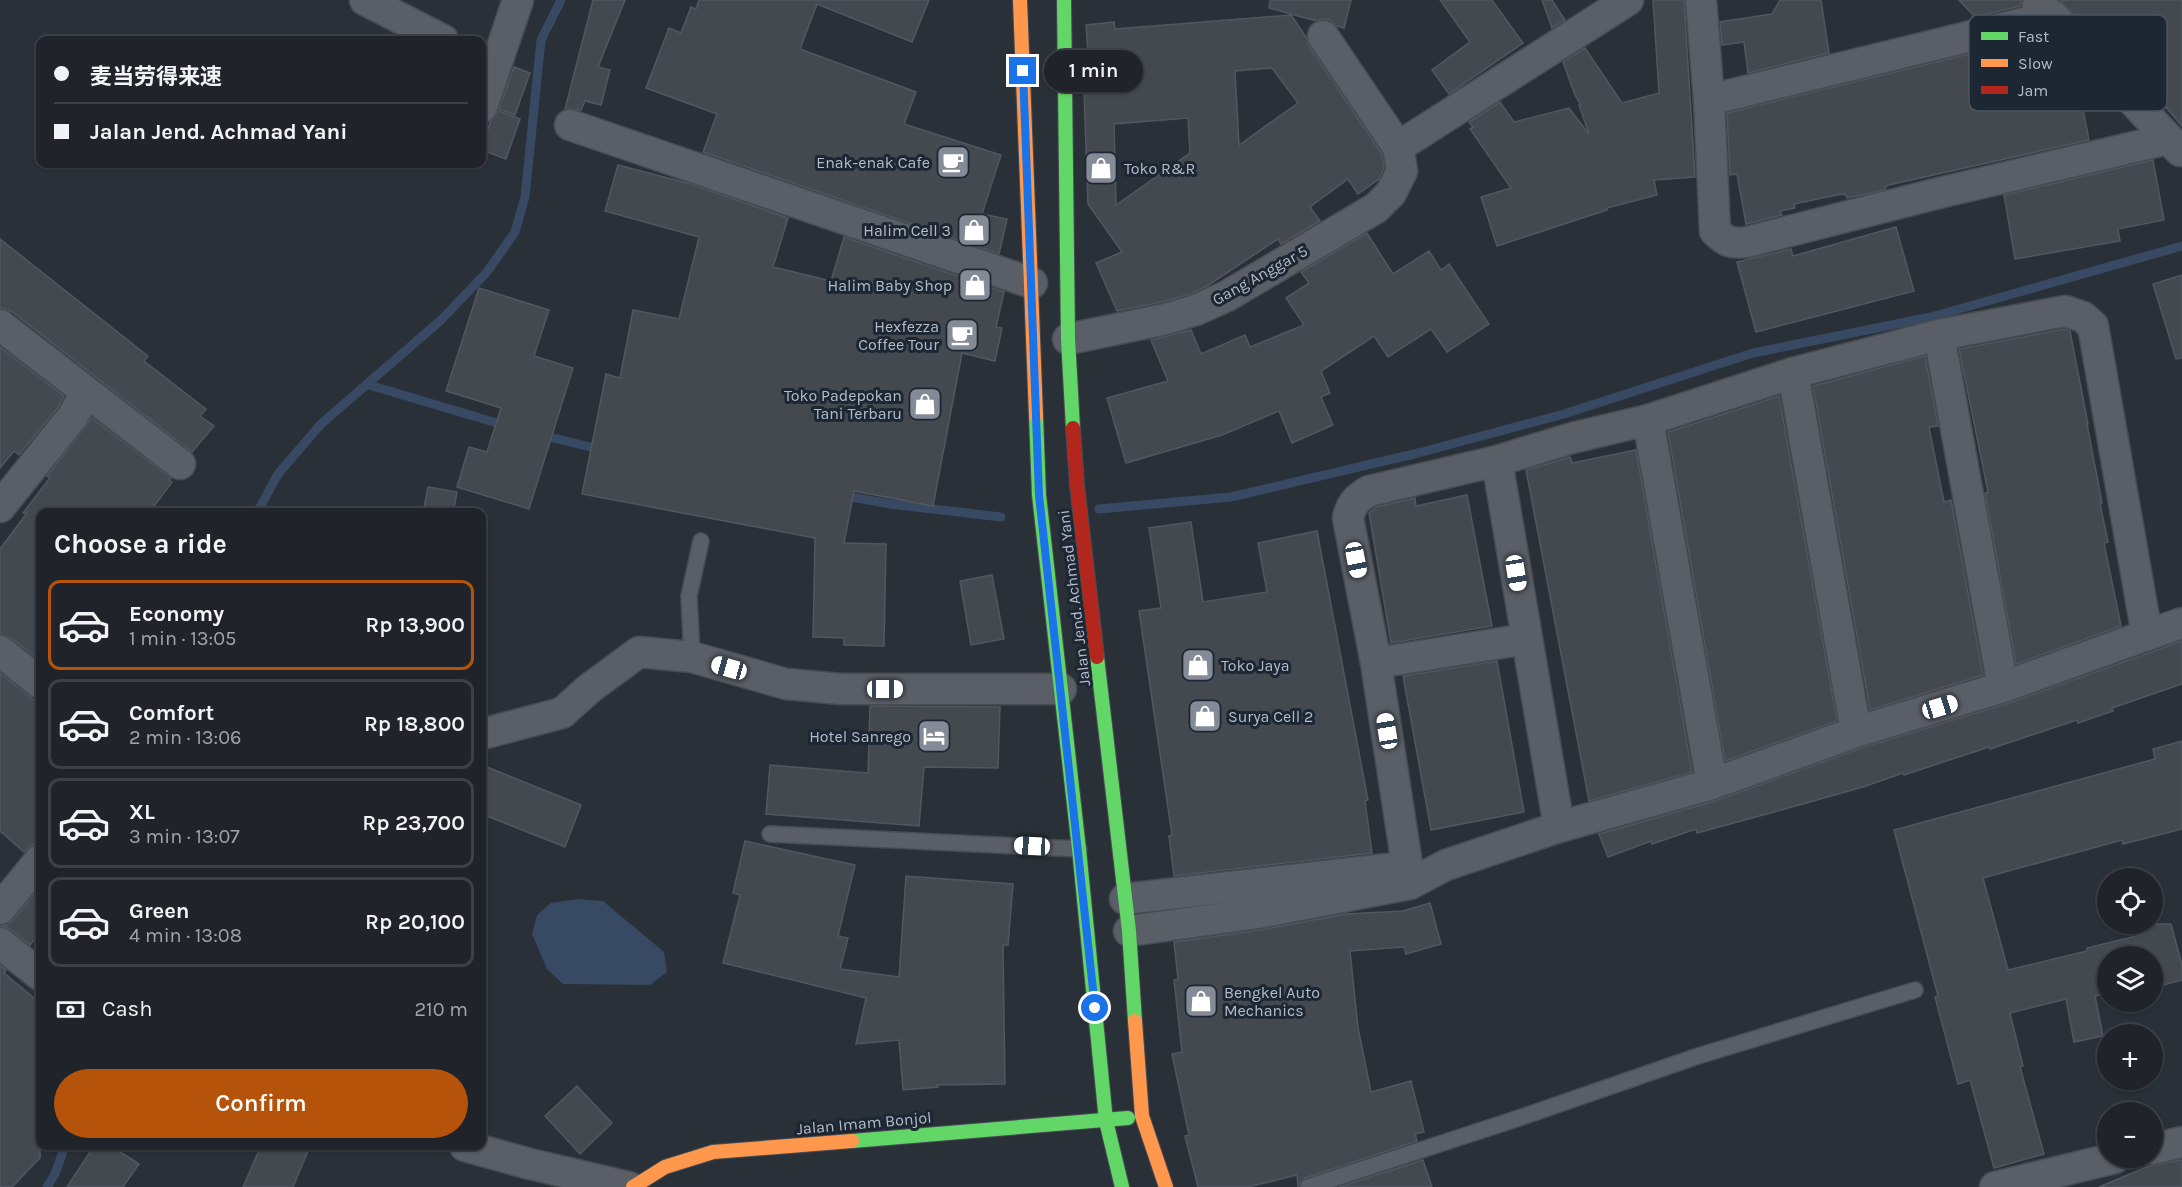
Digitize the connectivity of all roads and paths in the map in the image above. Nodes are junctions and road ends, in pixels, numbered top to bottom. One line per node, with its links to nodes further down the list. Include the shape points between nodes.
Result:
1 (364, 0): 10 (street)
2 (518, 0): 12 (street)
3 (1020, 0): 18 (street, Jalan Jend. Achmad Yani)
4 (1064, 0): 21 (street, Jalan Jend. Achmad Yani)
5 (1628, 0): 17 (street)
6 (1701, 0): 13 (street)
7 (2042, 8): 8 (street)
8 (2017, 15)
9 (1969, 28): 13 (street)
10 (435, 36)
11 (1323, 36): 17 (street)
12 (488, 64)
13 (1709, 100): 16 (street, via 1716,231 1724,241 1733,244 1939,193)
14 (2141, 111): 16 (street)
15 (570, 125): 18 (street)
16 (2175, 146)
17 (1398, 147): 21 (street, Gang Anggar 5, via 1402,171 1391,193 1376,208 1227,296 1166,320)
18 (1032, 283): 37 (street, Jalan Jend. Achmad Yani, via 1039,495 1048,527)
19 (0, 325): 23 (street)
20 (1939, 335): 22 (street); 30 (street, via 2065,312 2083,317 2093,326); 36 (street)
21 (1068, 339): 46 (street, Jalan Jend. Achmad Yani, via 1077,522)
22 (1793, 373): 24 (street); 38 (street)
23 (86, 393): 26 (street); 27 (street, via 73,416)
24 (1648, 420): 25 (street); 40 (street)
25 (1497, 461): 31 (street); 34 (street, via 1369,491 1351,507 1348,518)
26 (180, 464)
27 (0, 506)
28 (701, 541): 33 (lane, via 689,596)
29 (2182, 623): 30 (street)
30 (2147, 635): 36 (street)
31 (1526, 639): 34 (street); 41 (street)
32 (0, 651): 35 (street)
33 (692, 657): 37 (street, via 786,684 841,689); 39 (street, via 639,652 562,713)
34 (1376, 663): 45 (street)
35 (36, 680)
36 (2003, 687): 38 (street)
37 (1061, 689): 43 (street, Jalan Jend. Achmad Yani)
38 (1856, 732): 40 (street)
39 (486, 733)
40 (1712, 784): 41 (street)
41 (1559, 827): 45 (street)
42 (770, 834): 43 (lane)
43 (1079, 849): 53 (street, Jalan Jend. Achmad Yani)
44 (36, 865): 47 (street)
45 (1409, 875): 46 (street); 48 (street, via 1257,913)
46 (1125, 900): 48 (street, Jalan Jend. Achmad Yani)
47 (0, 909)
48 (1129, 931): 52 (street, Jalan Jend. Achmad Yani)
49 (0, 943): 50 (street)
50 (36, 972)
51 (1915, 990): 66 (lane, via 1698,1056)
52 (1142, 1116): 53 (street, Jalan Imam Bonjol); 54 (street, Jalan Jend. Achmad Yani)
53 (1106, 1121): 55 (street, Jalan Jend. Achmad Yani); 60 (street, Jalan Imam Bonjol, via 713,1152)
54 (1148, 1133): 55 (street); 65 (street, Jalan Jend. Achmad Yani)
55 (1115, 1138): 64 (street, Jalan Jend. Achmad Yani)
56 (2182, 1142): 57 (street)
57 (2163, 1146)
58 (479, 1150): 62 (street)
59 (2097, 1162): 67 (street)
60 (665, 1167): 61 (street); 63 (street, Jalan Imam Bonjol)
61 (693, 1172)
62 (629, 1187)
63 (633, 1187)
64 (1122, 1187)
65 (1166, 1187)
66 (1308, 1187)
67 (1995, 1187)

